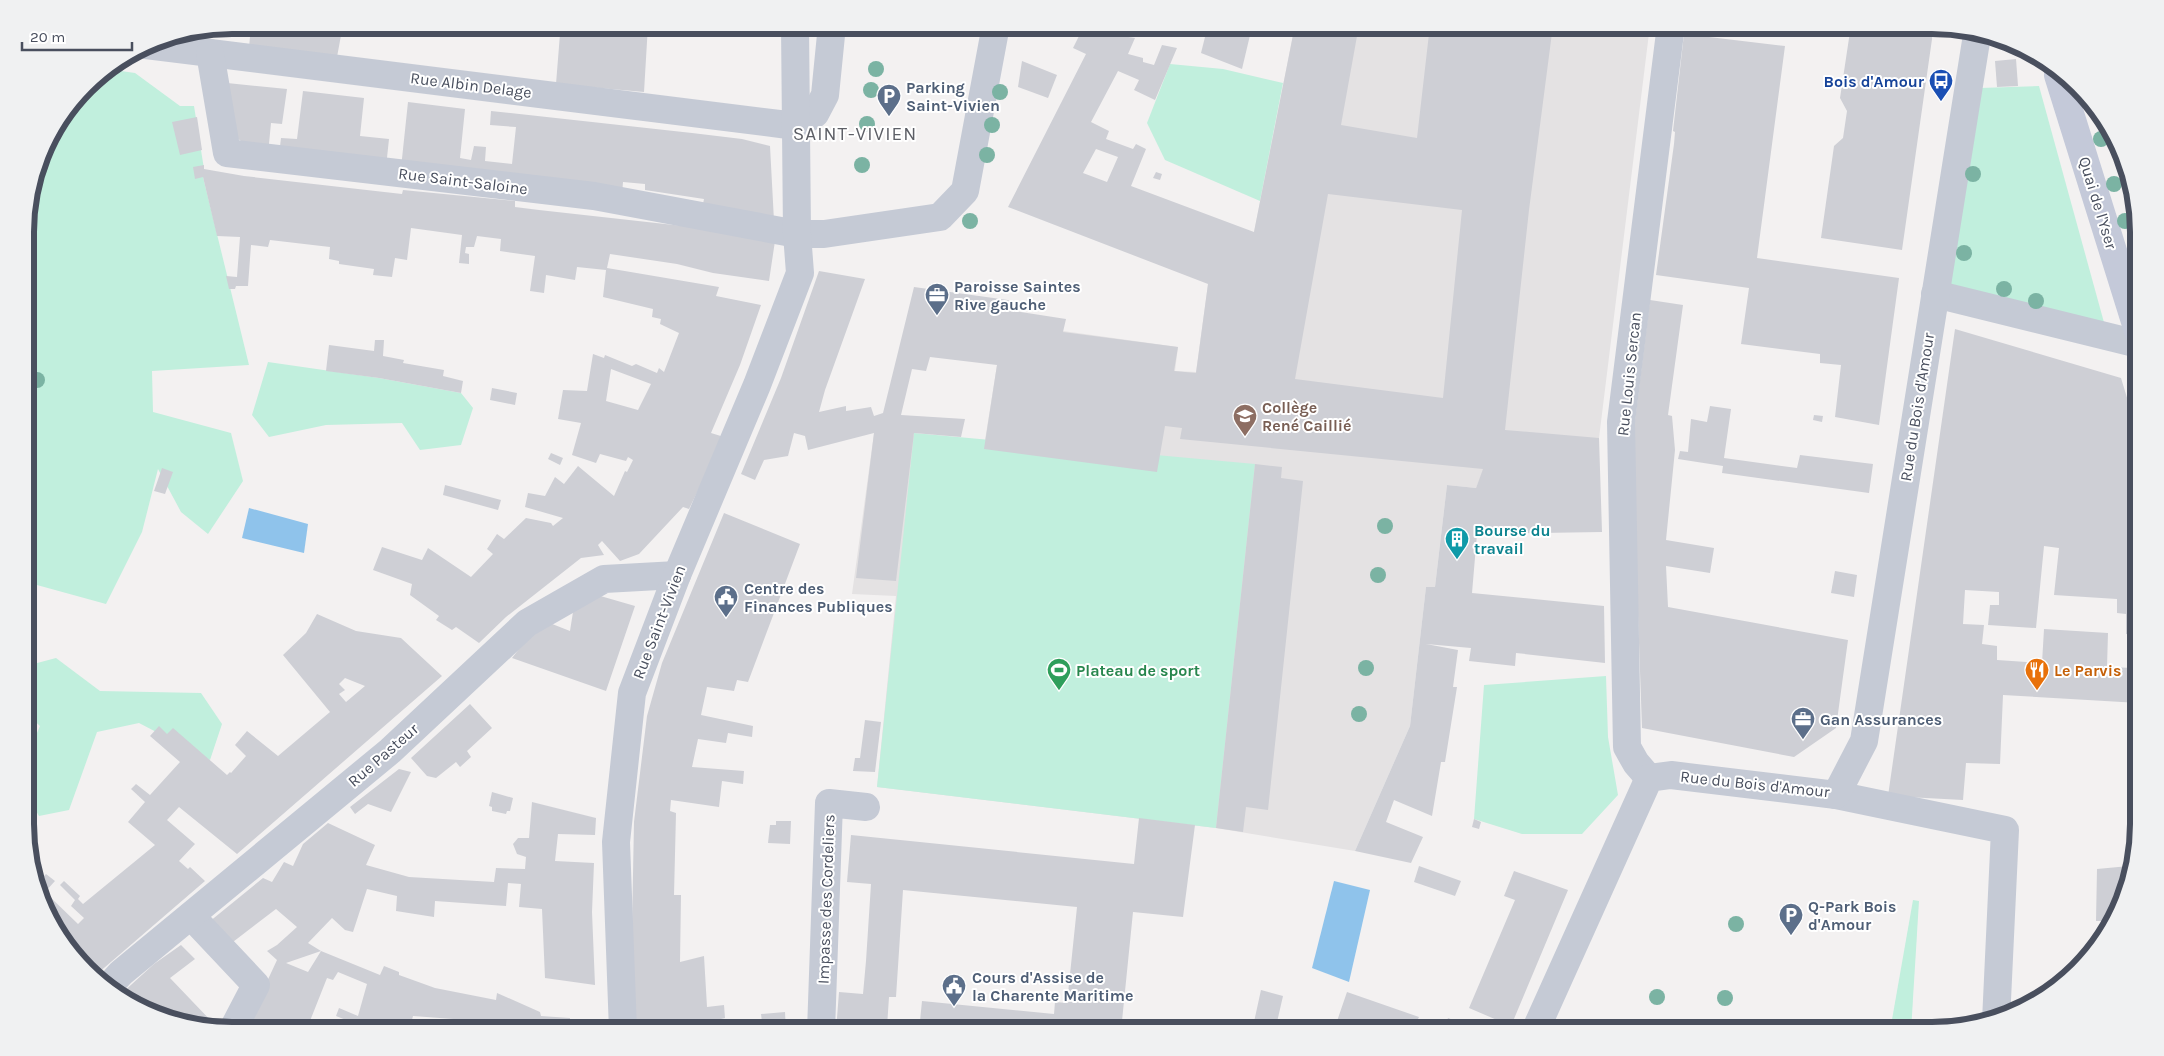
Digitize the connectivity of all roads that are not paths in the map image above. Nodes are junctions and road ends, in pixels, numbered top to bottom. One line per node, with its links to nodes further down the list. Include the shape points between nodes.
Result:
1 (795, 34): 9 (street, Rue Saint-Vivien)
2 (831, 34): 9 (street, via 825,95 815,114)
3 (994, 34): 10 (street, Rue Saint-Saloine, via 965,192 940,217 824,234)
4 (1671, 34): 15 (street, Rue Louis Sercan, via 1621,422 1627,747)
5 (1976, 39): 11 (street, Rue du Bois d'Amour)
6 (162, 47): 7 (street, Rue Albin Delage)
7 (210, 52): 9 (street, Rue Albin Delage); 10 (street, Rue Saint-Saloine, via 227,153 594,196)
8 (2060, 80): 12 (street, Quai de l'Yser)
9 (796, 126): 10 (street, Rue Saint-Vivien)
10 (797, 234): 14 (street, Rue Saint-Vivien, via 800,274)
11 (1935, 294): 13 (street); 16 (street, Rue du Bois d'Amour, via 1864,741)
12 (2130, 305)
13 (2130, 342)
14 (677, 575): 18 (street, Rue Pasteur, via 604,580 527,623 390,751); 22 (street, Rue Saint-Vivien, via 632,693 616,842)
15 (1649, 778): 16 (street, Rue du Bois d'Amour, via 1671,775); 24 (street)
16 (1836, 795): 20 (street, via 2005,830)
17 (866, 807): 23 (street, Impasse des Cordeliers, via 829,803)
18 (191, 916): 19 (street, Rue Pasteur); 21 (street, via 256,985)
19 (113, 982)
20 (1996, 1012)
21 (237, 1022)
22 (623, 1022)
23 (820, 1022)
24 (1538, 1022)

